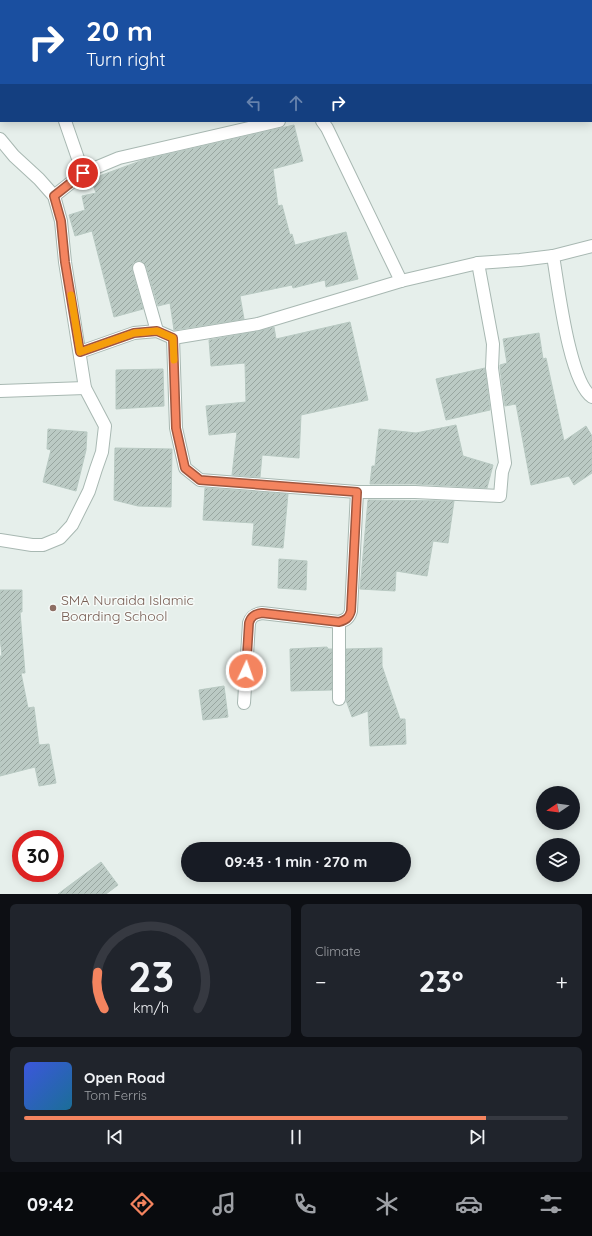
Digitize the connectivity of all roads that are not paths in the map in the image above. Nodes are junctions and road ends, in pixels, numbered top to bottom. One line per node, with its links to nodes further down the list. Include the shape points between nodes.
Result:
1 (65, 122): 5 (street)
2 (274, 122): 5 (street, via 119,158)
3 (323, 122): 11 (street)
4 (0, 139): 6 (street)
5 (83, 173): 6 (street)
6 (54, 196): 14 (street, via 61,221)
7 (592, 246): 8 (street)
8 (553, 256): 9 (street); 17 (street, via 570,354 577,374 588,394)
9 (478, 263): 11 (street); 18 (street, via 493,344 492,368 505,463 500,496)
10 (139, 268): 12 (street)
11 (401, 281): 13 (street, via 258,324)
12 (157, 331): 13 (street); 14 (street, via 134,333)
13 (173, 338): 18 (street, via 176,428 185,468 200,480)
14 (80, 352): 15 (street)
15 (85, 388): 16 (street); 19 (street, via 105,426 102,452 72,525 60,538 43,545)
16 (0, 391)
17 (592, 396)
18 (357, 492): 20 (street, via 351,611 346,620)
19 (0, 540)
20 (339, 622): 21 (street); 22 (street, via 262,613 251,617)
21 (338, 699)
22 (244, 703)

